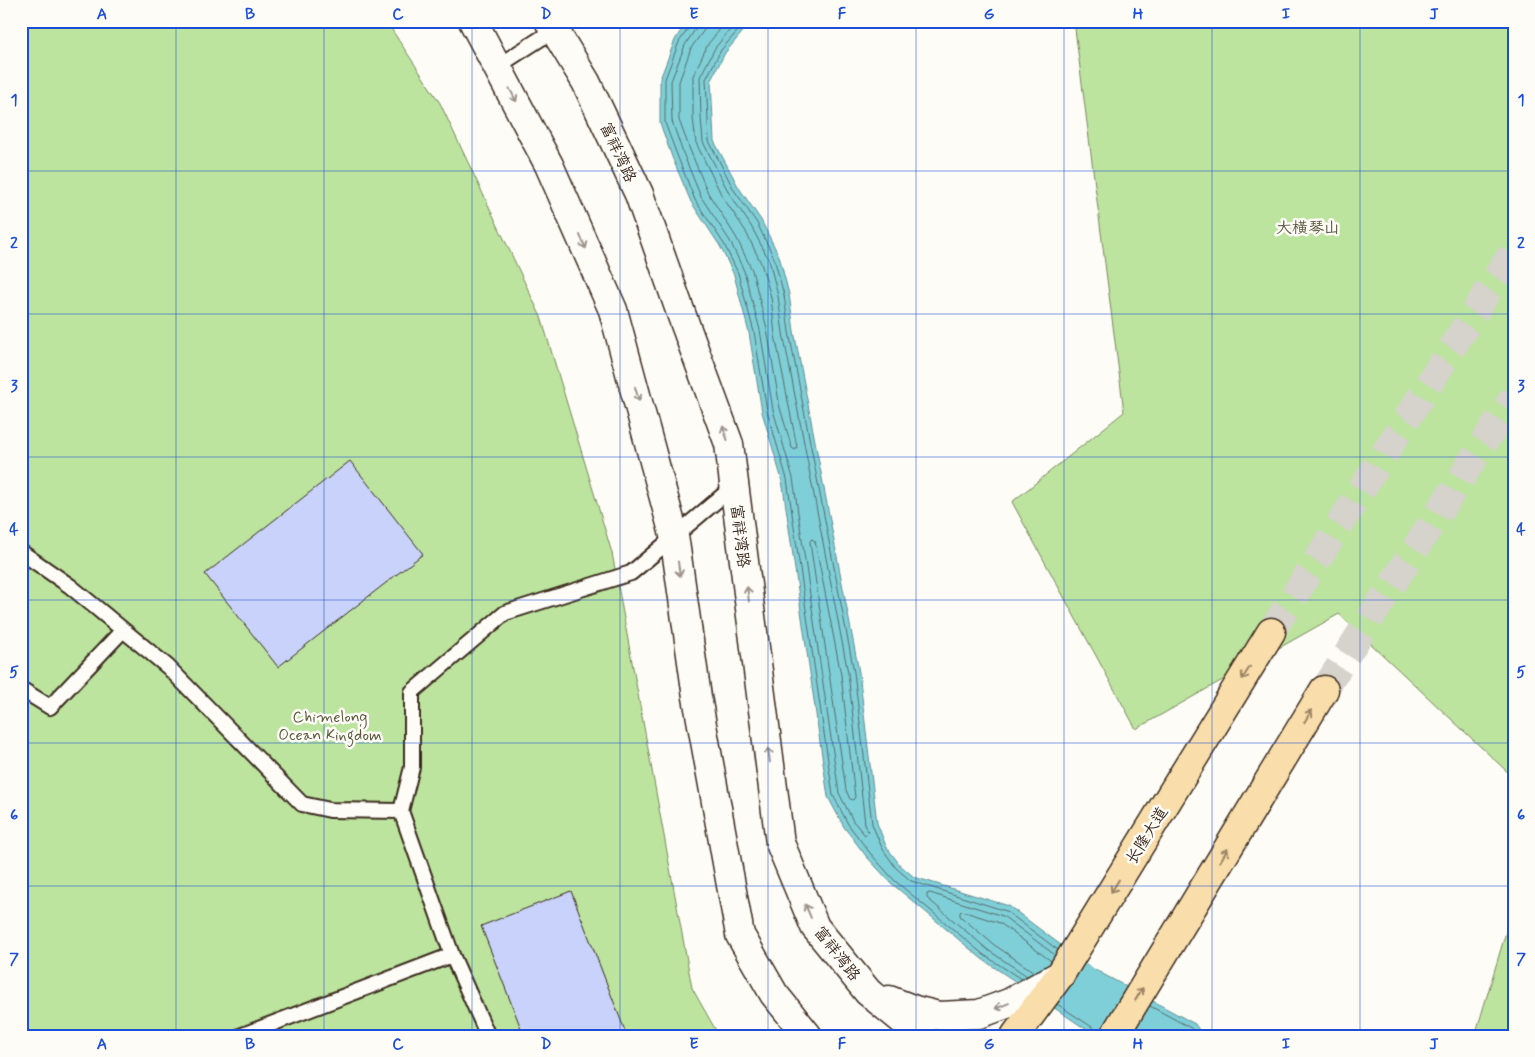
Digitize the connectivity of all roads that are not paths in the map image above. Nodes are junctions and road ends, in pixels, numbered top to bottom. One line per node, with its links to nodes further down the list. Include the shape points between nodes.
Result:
1 (473, 21): 3 (main road)
2 (551, 26): 3 (lane); 4 (main road, 富祥湾路, one-way to 2, via 729,444 639,194 586,82)
3 (498, 66): 5 (main road, one-way to 5, via 549,165 613,310)
4 (734, 486): 5 (lane); 14 (main road, 富祥湾路, one-way to 4, via 815,927 780,843)
5 (674, 535): 11 (lane, via 631,572 505,613 412,692 412,767); 17 (main road, one-way to 17, via 697,697 740,935 774,994)
6 (21, 552): 7 (lane, via 70,586)
7 (123, 630): 9 (lane, via 50,707); 11 (lane, via 168,667 302,804 330,810)
8 (1271, 632): 13 (main road, 长隆大道, one-way to 13)
9 (21, 689)
10 (1324, 690): 20 (main road, one-way to 10)
11 (401, 811): 12 (lane)
12 (452, 955): 15 (lane); 16 (lane)
13 (1060, 975): 14 (main road, one-way to 14, via 1009,1003 979,1014 939,1016); 19 (main road, 长隆大道)
14 (868, 992): 18 (main road, 富祥湾路)
15 (240, 1036)
16 (488, 1036)
17 (808, 1036)
18 (922, 1036)
19 (1015, 1036)
20 (1114, 1036)

